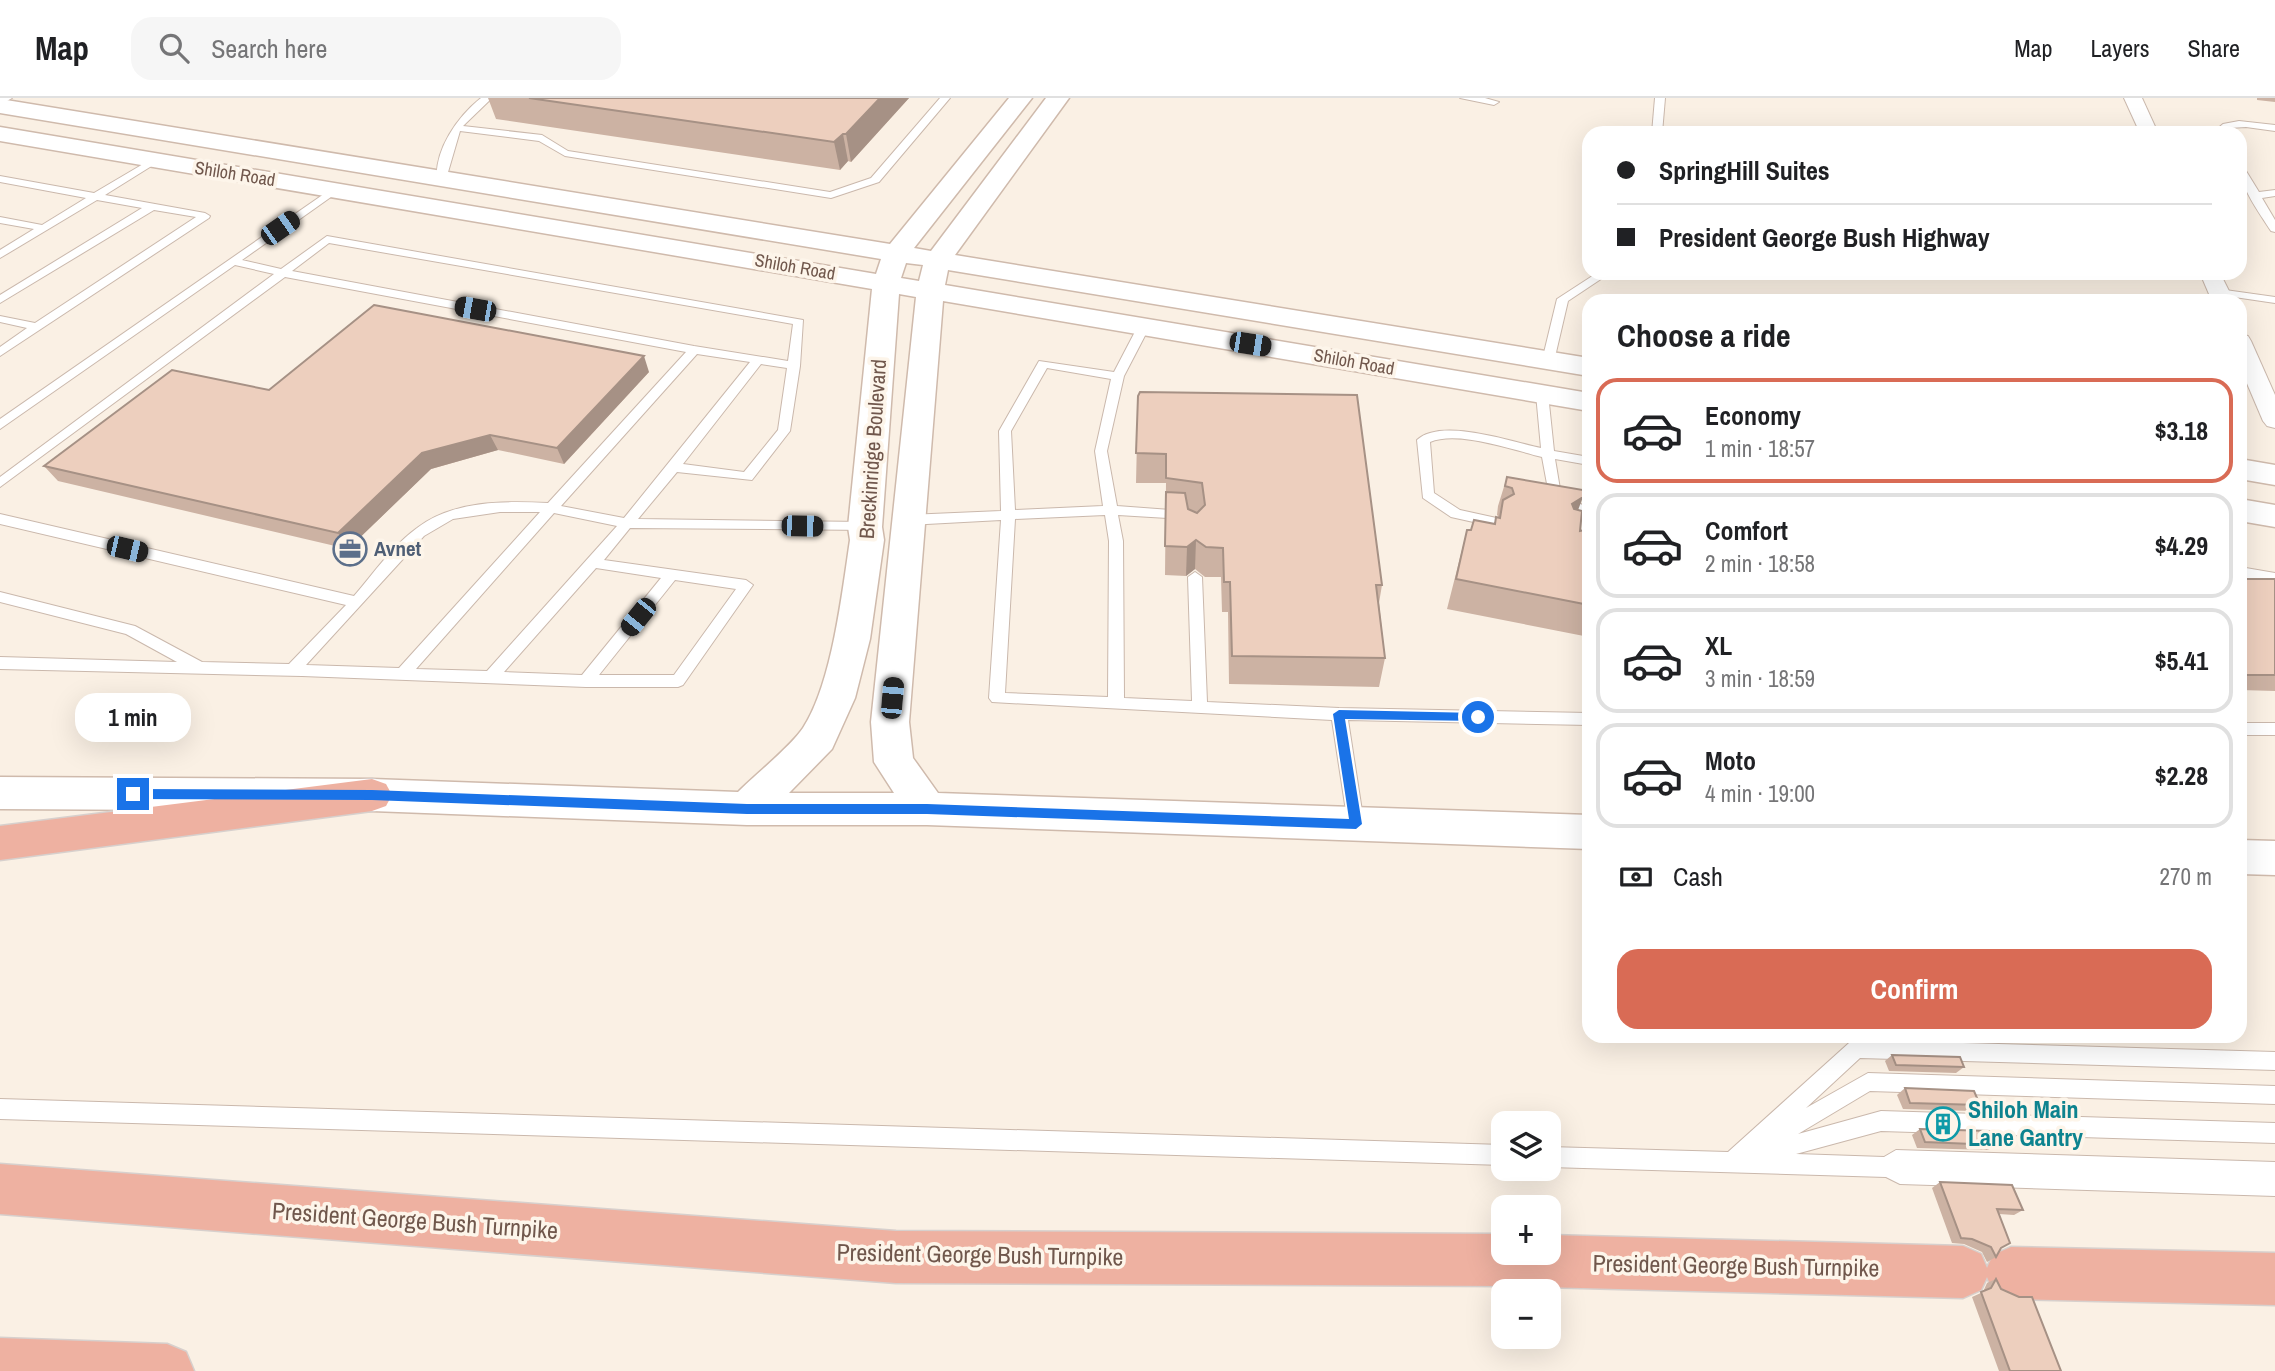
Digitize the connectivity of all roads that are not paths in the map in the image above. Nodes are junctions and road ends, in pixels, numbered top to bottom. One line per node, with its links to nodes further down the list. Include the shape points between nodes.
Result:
1 (7, 98): 10 (lane)
2 (486, 98): 14 (lane, via 465,114)
3 (946, 98): 14 (lane, via 875,180 831,195 565,153 542,138)
4 (1021, 98): 32 (main road)
5 (1058, 98): 31 (main road, Breckinridge Boulevard)
6 (1465, 98): 9 (lane)
7 (1660, 98): 11 (lane)
8 (2133, 98): 12 (street)
9 (1493, 102)
10 (0, 104): 19 (main road, Shiloh Road)
11 (1658, 126)
12 (2146, 126)
13 (2224, 126): 15 (lane)
14 (457, 128): 19 (lane)
15 (2275, 128)
16 (0, 134): 17 (main road, Shiloh Road)
17 (155, 160): 21 (main road, Shiloh Road); 24 (lane)
18 (0, 179): 24 (lane)
19 (441, 179): 32 (main road, Shiloh Road)
20 (2247, 181): 23 (lane)
21 (334, 190): 30 (lane); 32 (main road, Shiloh Road)
22 (2275, 193): 23 (lane)
23 (2255, 196): 28 (lane)
24 (96, 197): 25 (lane); 27 (lane)
25 (151, 207): 39 (lane); 43 (lane, via 205,216)
26 (0, 220): 27 (lane)
27 (44, 228): 29 (lane)
28 (2275, 229)
29 (0, 255)
30 (232, 261): 33 (lane); 55 (lane)
31 (937, 261): 32 (main road, Shiloh Road); 36 (main road, Breckinridge Boulevard); 48 (main road, Shiloh Road)
32 (891, 269): 36 (main road, Shiloh Road); 73 (main road, Breckinridge Boulevard)
33 (283, 273): 44 (lane); 49 (lane, via 327,239 800,321); 61 (lane)
34 (1594, 280): 48 (lane, via 1563,299)
35 (2217, 289): 37 (lane)
36 (930, 290): 42 (main road, Shiloh Road); 69 (main road, Breckinridge Boulevard)
37 (2243, 294)
38 (2247, 295): 40 (lane)
39 (0, 300)
40 (2275, 300)
41 (0, 319): 43 (lane)
42 (1144, 326): 51 (lane); 52 (main road, Shiloh Road)
43 (37, 327): 45 (lane)
44 (694, 350): 47 (lane); 62 (lane)
45 (0, 352)
46 (2247, 357): 54 (street)
47 (758, 360): 49 (lane); 58 (lane)
48 (1548, 361): 50 (main road, Shiloh Road); 52 (main road)
49 (794, 366): 58 (lane, via 784,431 747,477)
50 (1582, 366)
51 (1118, 376): 63 (lane, via 1101,451); 66 (lane, via 1043,363 1005,431)
52 (1542, 394): 53 (main road, Shiloh Road); 56 (lane)
53 (1582, 401)
54 (2275, 421)
55 (0, 425)
56 (1548, 454): 57 (lane); 64 (lane, via 1555,497); 70 (lane, via 1449,433 1430,434 1423,440 1429,495 1455,514)
57 (1582, 460)
58 (674, 467): 71 (lane)
59 (2247, 471): 60 (main road)
60 (2275, 475)
61 (0, 483)
62 (551, 508): 71 (lane); 80 (lane, via 510,506 436,521 420,532); 84 (lane)
63 (1111, 510): 66 (lane); 72 (lane, via 1193,516); 87 (lane, via 1116,541)
64 (1582, 510)
65 (2247, 511): 67 (main road)
66 (1008, 515): 69 (lane); 87 (lane, via 997,698)
67 (2275, 516)
68 (0, 519): 80 (lane)
69 (908, 520): 73 (main road); 96 (main road, Breckinridge Boulevard, via 890,722 894,762)
70 (1496, 522)
71 (625, 523): 73 (lane); 74 (lane)
72 (1194, 525)
73 (865, 527): 95 (main road, Breckinridge Boulevard, via 852,639 836,698 818,738)
74 (593, 562): 76 (lane); 85 (lane)
75 (2247, 573): 78 (lane)
76 (673, 574): 86 (lane); 86 (lane, via 746,585 678,681)
77 (1195, 577): 88 (lane)
78 (2275, 578)
79 (0, 597): 82 (lane, via 130,630)
80 (356, 602): 83 (lane)
81 (0, 663): 82 (lane)
82 (201, 668): 83 (lane)
83 (292, 670): 84 (lane)
84 (403, 674): 85 (lane)
85 (490, 678): 86 (lane)
86 (586, 681)
87 (1116, 704): 88 (lane)
88 (1200, 708): 89 (lane)
89 (1339, 714): 90 (lane); 97 (lane)
90 (1582, 719)
91 (2247, 729): 92 (lane)
92 (2275, 729)
93 (0, 793): 94 (main road)
94 (372, 795): 95 (main road); 99 (highway)
95 (747, 809): 96 (main road)
96 (927, 809): 97 (main road)
97 (1356, 824): 98 (main road)
98 (1582, 832)
99 (0, 843)
100 (2247, 857): 101 (main road)
101 (2275, 858)
102 (2275, 1061): 108 (lane, via 1856,1049)
103 (2275, 1095): 108 (lane, via 1868,1082)
104 (0, 1109): 106 (lane)
105 (2275, 1133): 108 (lane, via 1881,1121)
106 (1491, 1155)
107 (1561, 1157): 108 (lane)
108 (1732, 1162): 109 (lane)
109 (1888, 1167): 110 (lane, via 1895,1160); 111 (lane, via 1900,1174)
110 (2275, 1172)
111 (2275, 1186)
112 (0, 1189): 113 (highway, President George Bush Turnpike, via 895,1257 1506,1260)
113 (2275, 1279)
114 (0, 1365): 115 (highway)
115 (167, 1371)

